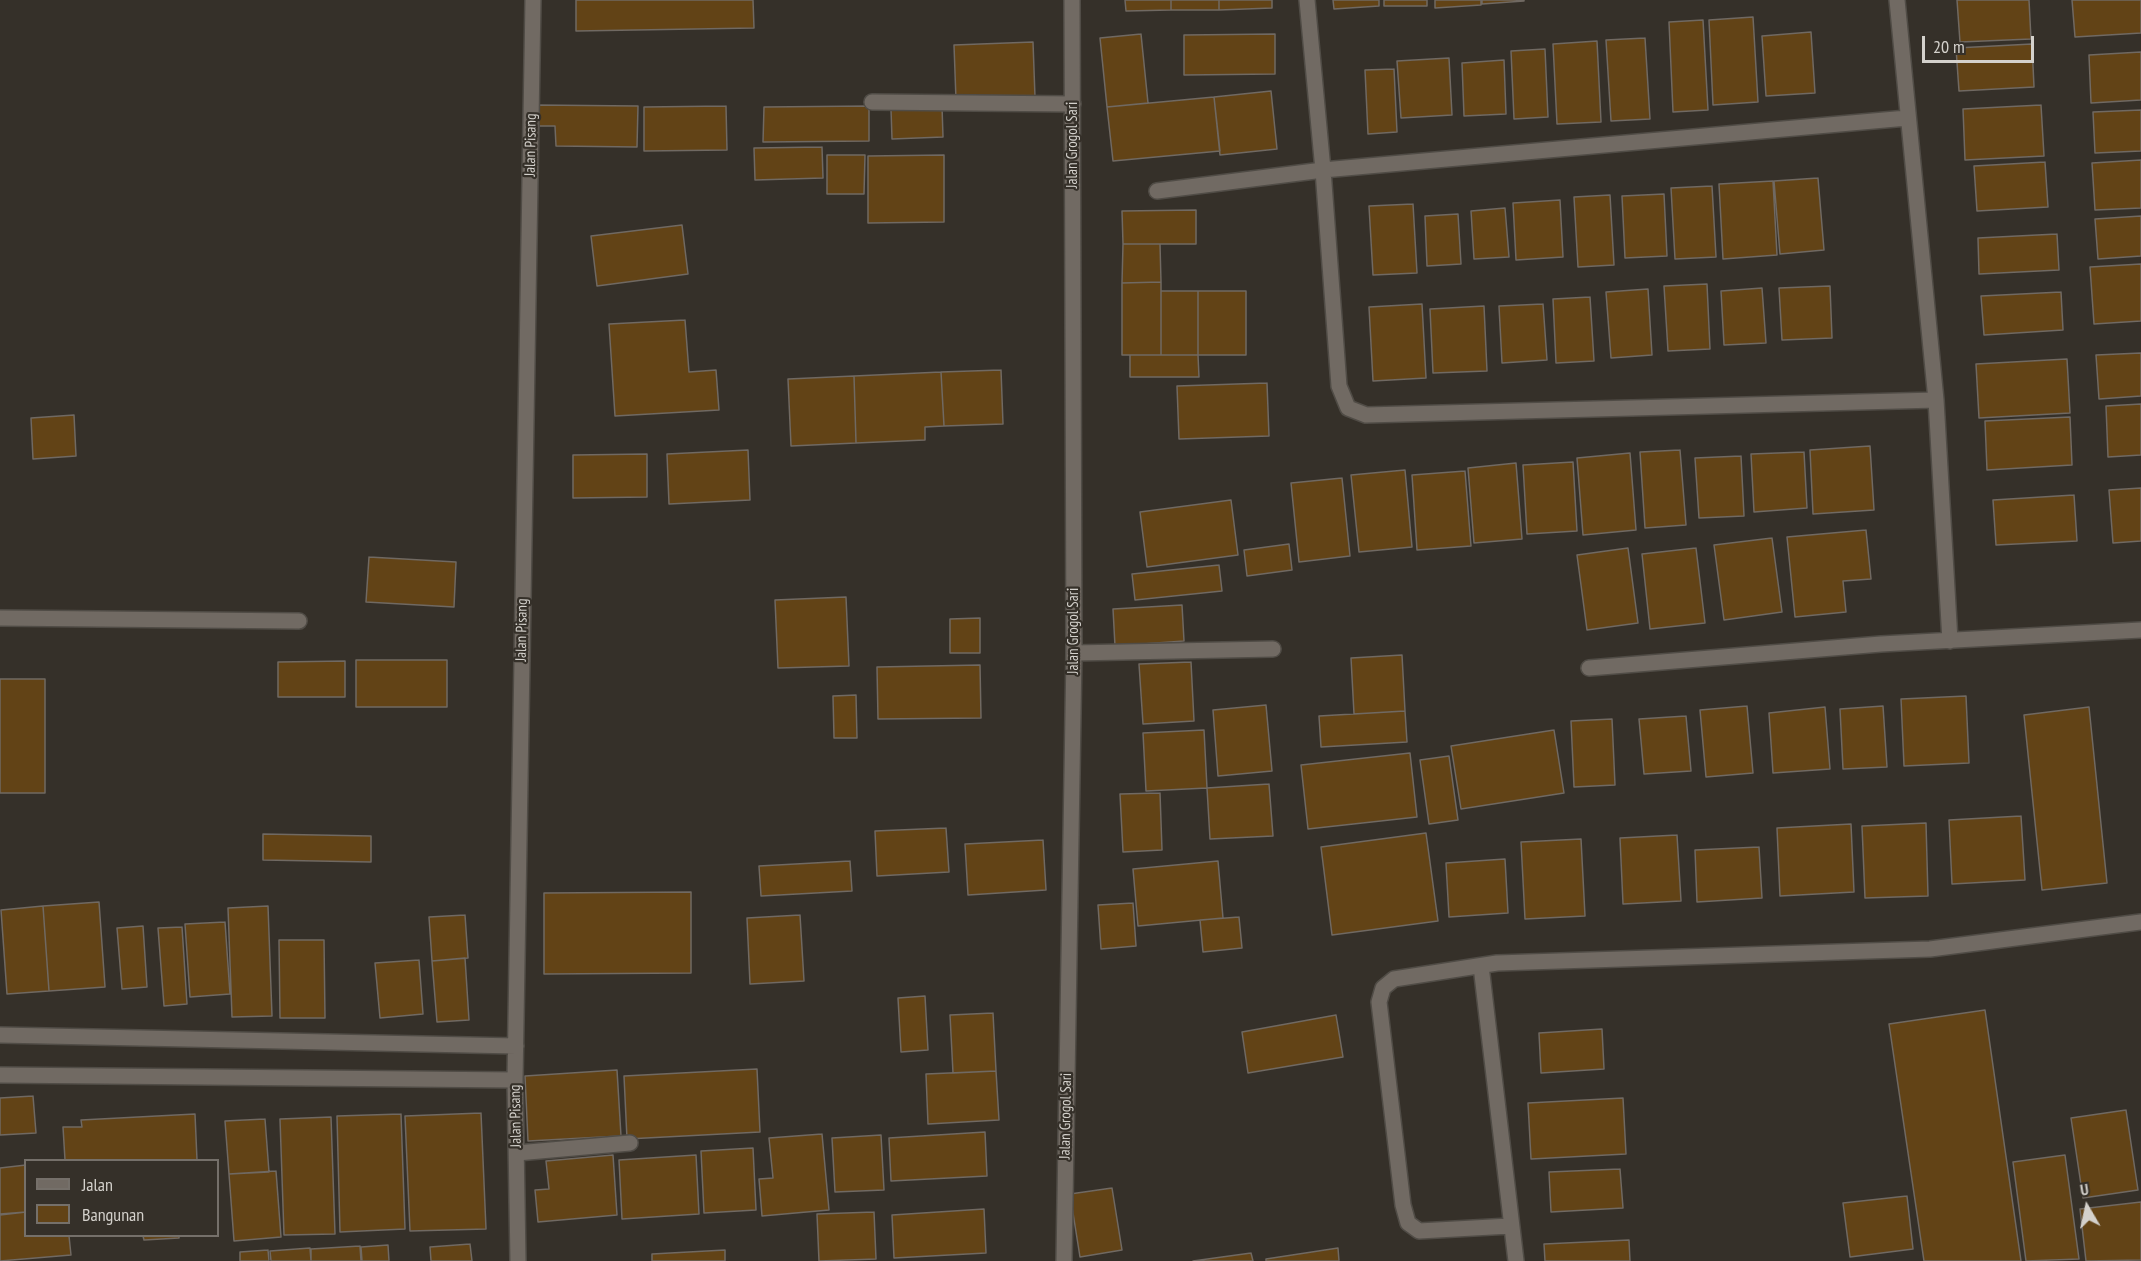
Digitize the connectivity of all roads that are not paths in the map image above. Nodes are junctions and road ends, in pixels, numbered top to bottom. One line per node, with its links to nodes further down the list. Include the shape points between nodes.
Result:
1 (533, 0): 21 (street, Jalan Pisang)
2 (1072, 0): 6 (street, Jalan Grogol Sari)
3 (1307, 0): 8 (street)
4 (1897, 0): 7 (street)
5 (872, 102): 6 (street)
6 (1073, 104): 16 (street, Jalan Grogol Sari)
7 (1907, 118): 8 (street); 10 (street)
8 (1323, 170): 9 (street); 10 (street, via 1339,386 1348,408 1366,415)
9 (1157, 190)
10 (1936, 400): 14 (street)
11 (0, 618): 12 (street)
12 (299, 621)
13 (2141, 630): 14 (street)
14 (1950, 641): 17 (street)
15 (1273, 649): 16 (street)
16 (1074, 653): 28 (street, Jalan Grogol Sari)
17 (1589, 668)
18 (2141, 922): 19 (street, via 1930,949)
19 (1481, 966): 26 (street); 26 (street, via 1394,979 1383,988 1379,1002 1408,1223 1419,1231)
20 (0, 1035): 21 (street)
21 (516, 1046): 23 (street, Jalan Pisang)
22 (0, 1075): 23 (street)
23 (515, 1080): 25 (street, Jalan Pisang)
24 (630, 1143): 25 (street)
25 (517, 1153): 27 (street, Jalan Pisang)
26 (1510, 1226): 29 (street)
27 (518, 1261)
28 (1064, 1261)
29 (1516, 1261)

